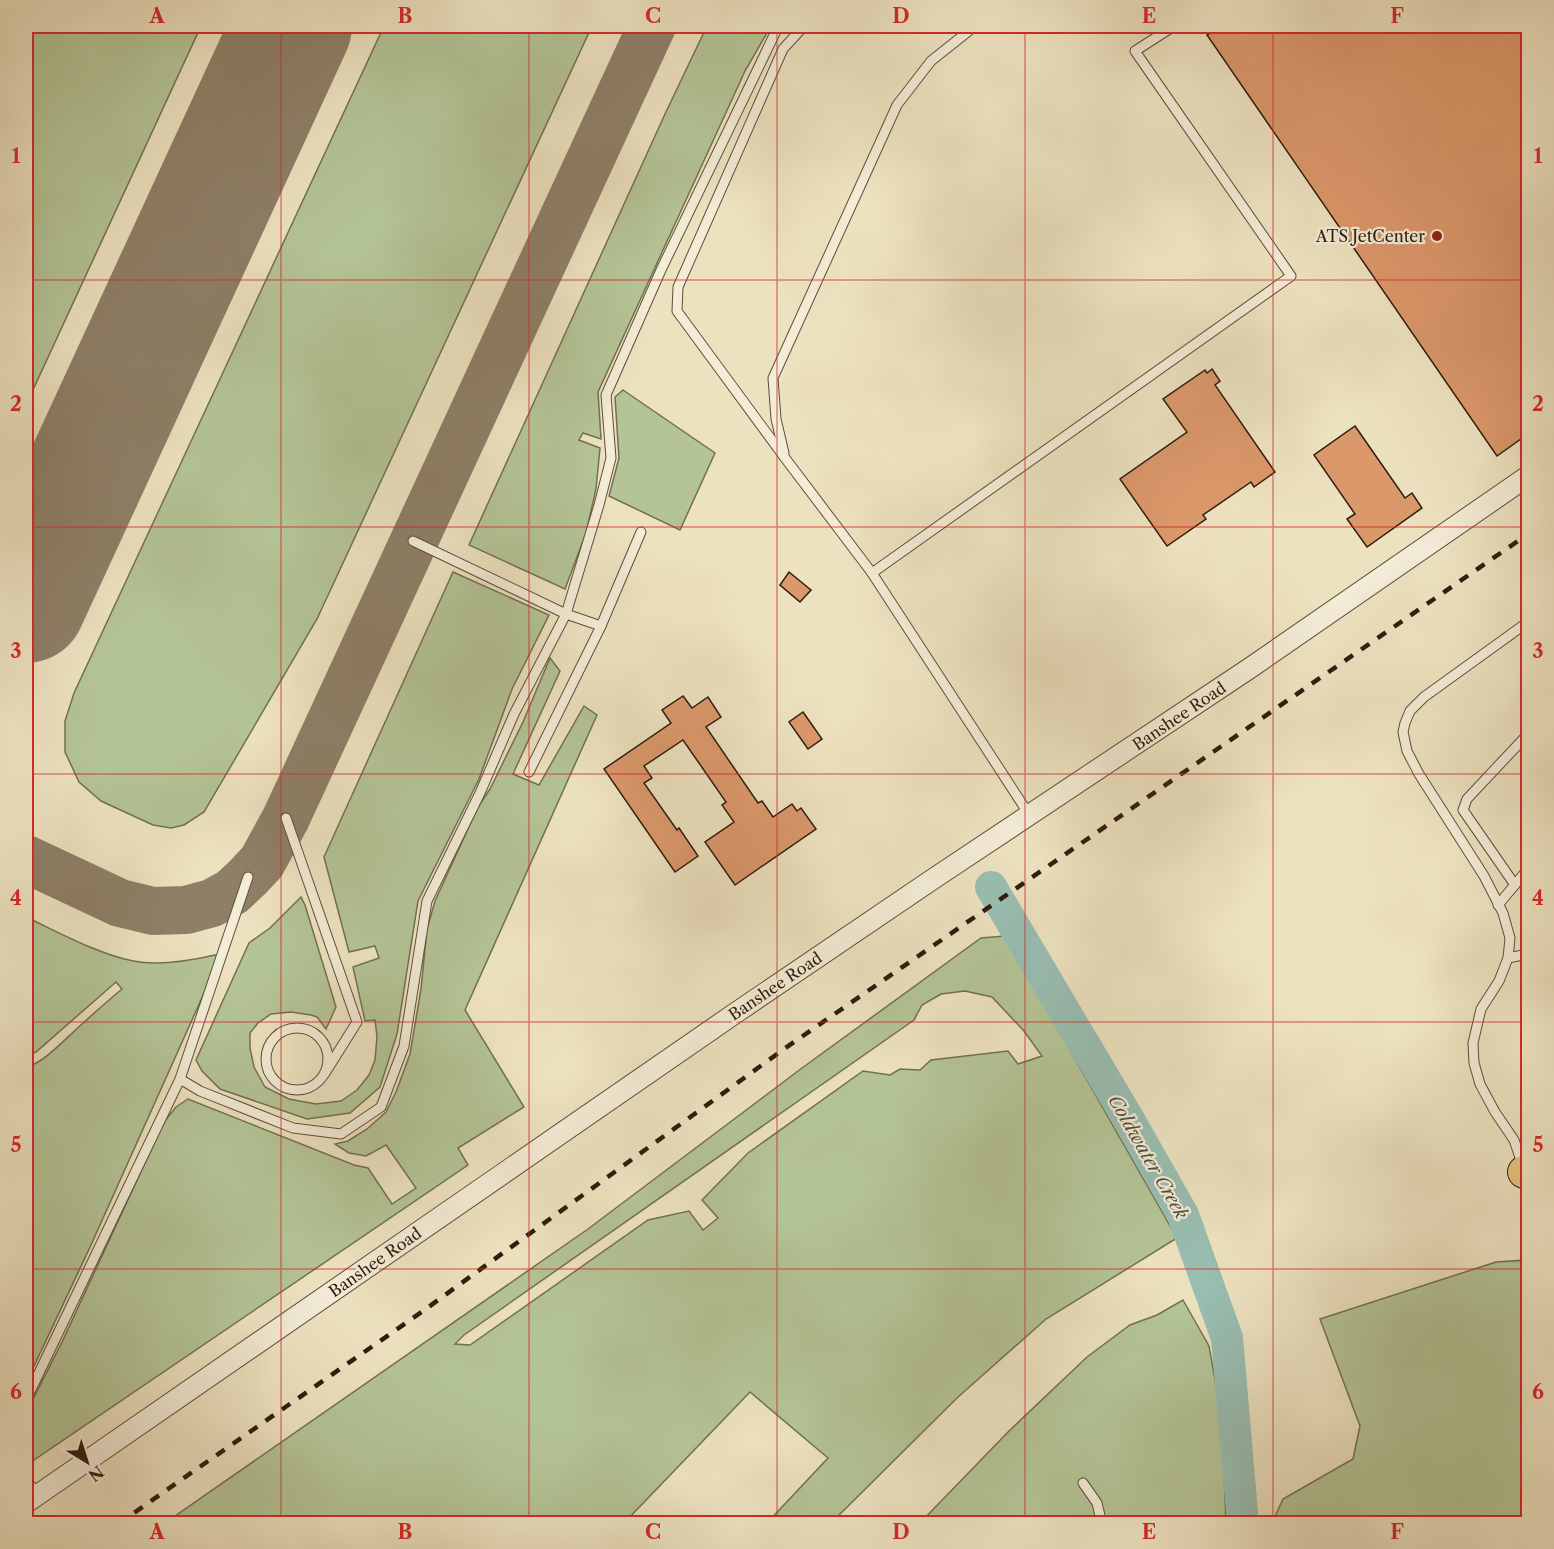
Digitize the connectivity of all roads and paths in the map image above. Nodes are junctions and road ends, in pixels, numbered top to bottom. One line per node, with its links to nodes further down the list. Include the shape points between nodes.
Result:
1 (780, 26): 10 (lane, via 661,270 606,395 611,458)
2 (804, 26): 5 (lane, via 783,50 678,287 677,311)
3 (975, 26): 5 (lane, via 931,61 897,105 773,378 776,419)
4 (1174, 26): 9 (lane, via 1135,51 1292,276)
5 (785, 458): 9 (lane)
6 (1528, 476): 15 (street, Banshee Road)
7 (640, 532): 12 (lane)
8 (413, 541): 10 (lane)
9 (872, 573): 15 (lane)
10 (566, 614): 12 (lane); 24 (lane, via 514,714 427,901 404,1046 381,1107 341,1134 293,1128 200,1091)
11 (1528, 622): 20 (lane, via 1424,697 1410,711 1403,732 1407,751 1419,774)
12 (601, 626): 14 (lane)
13 (1528, 734): 19 (lane, via 1467,799 1463,810)
14 (529, 772)
15 (1030, 816): 28 (street, Banshee Road)
16 (286, 818): 23 (lane, via 357,1022)
17 (1528, 869): 19 (lane)
18 (249, 877): 24 (lane)
19 (1515, 885): 20 (lane)
20 (1498, 904): 22 (lane, via 1510,938)
21 (1528, 954): 22 (lane)
22 (1508, 958): 25 (lane, via 1481,1010 1473,1043 1474,1063 1480,1084 1514,1140)
23 (325, 1073): 23 (lane, via 309,1088 288,1089 279,1085 266,1068 267,1047 272,1038 290,1028 310,1030 325,1044)
24 (180, 1079): 26 (lane)
25 (1526, 1172)
26 (26, 1400)
27 (1083, 1483): 29 (lane, via 1097,1503)
28 (30, 1492)
29 (1102, 1524)

